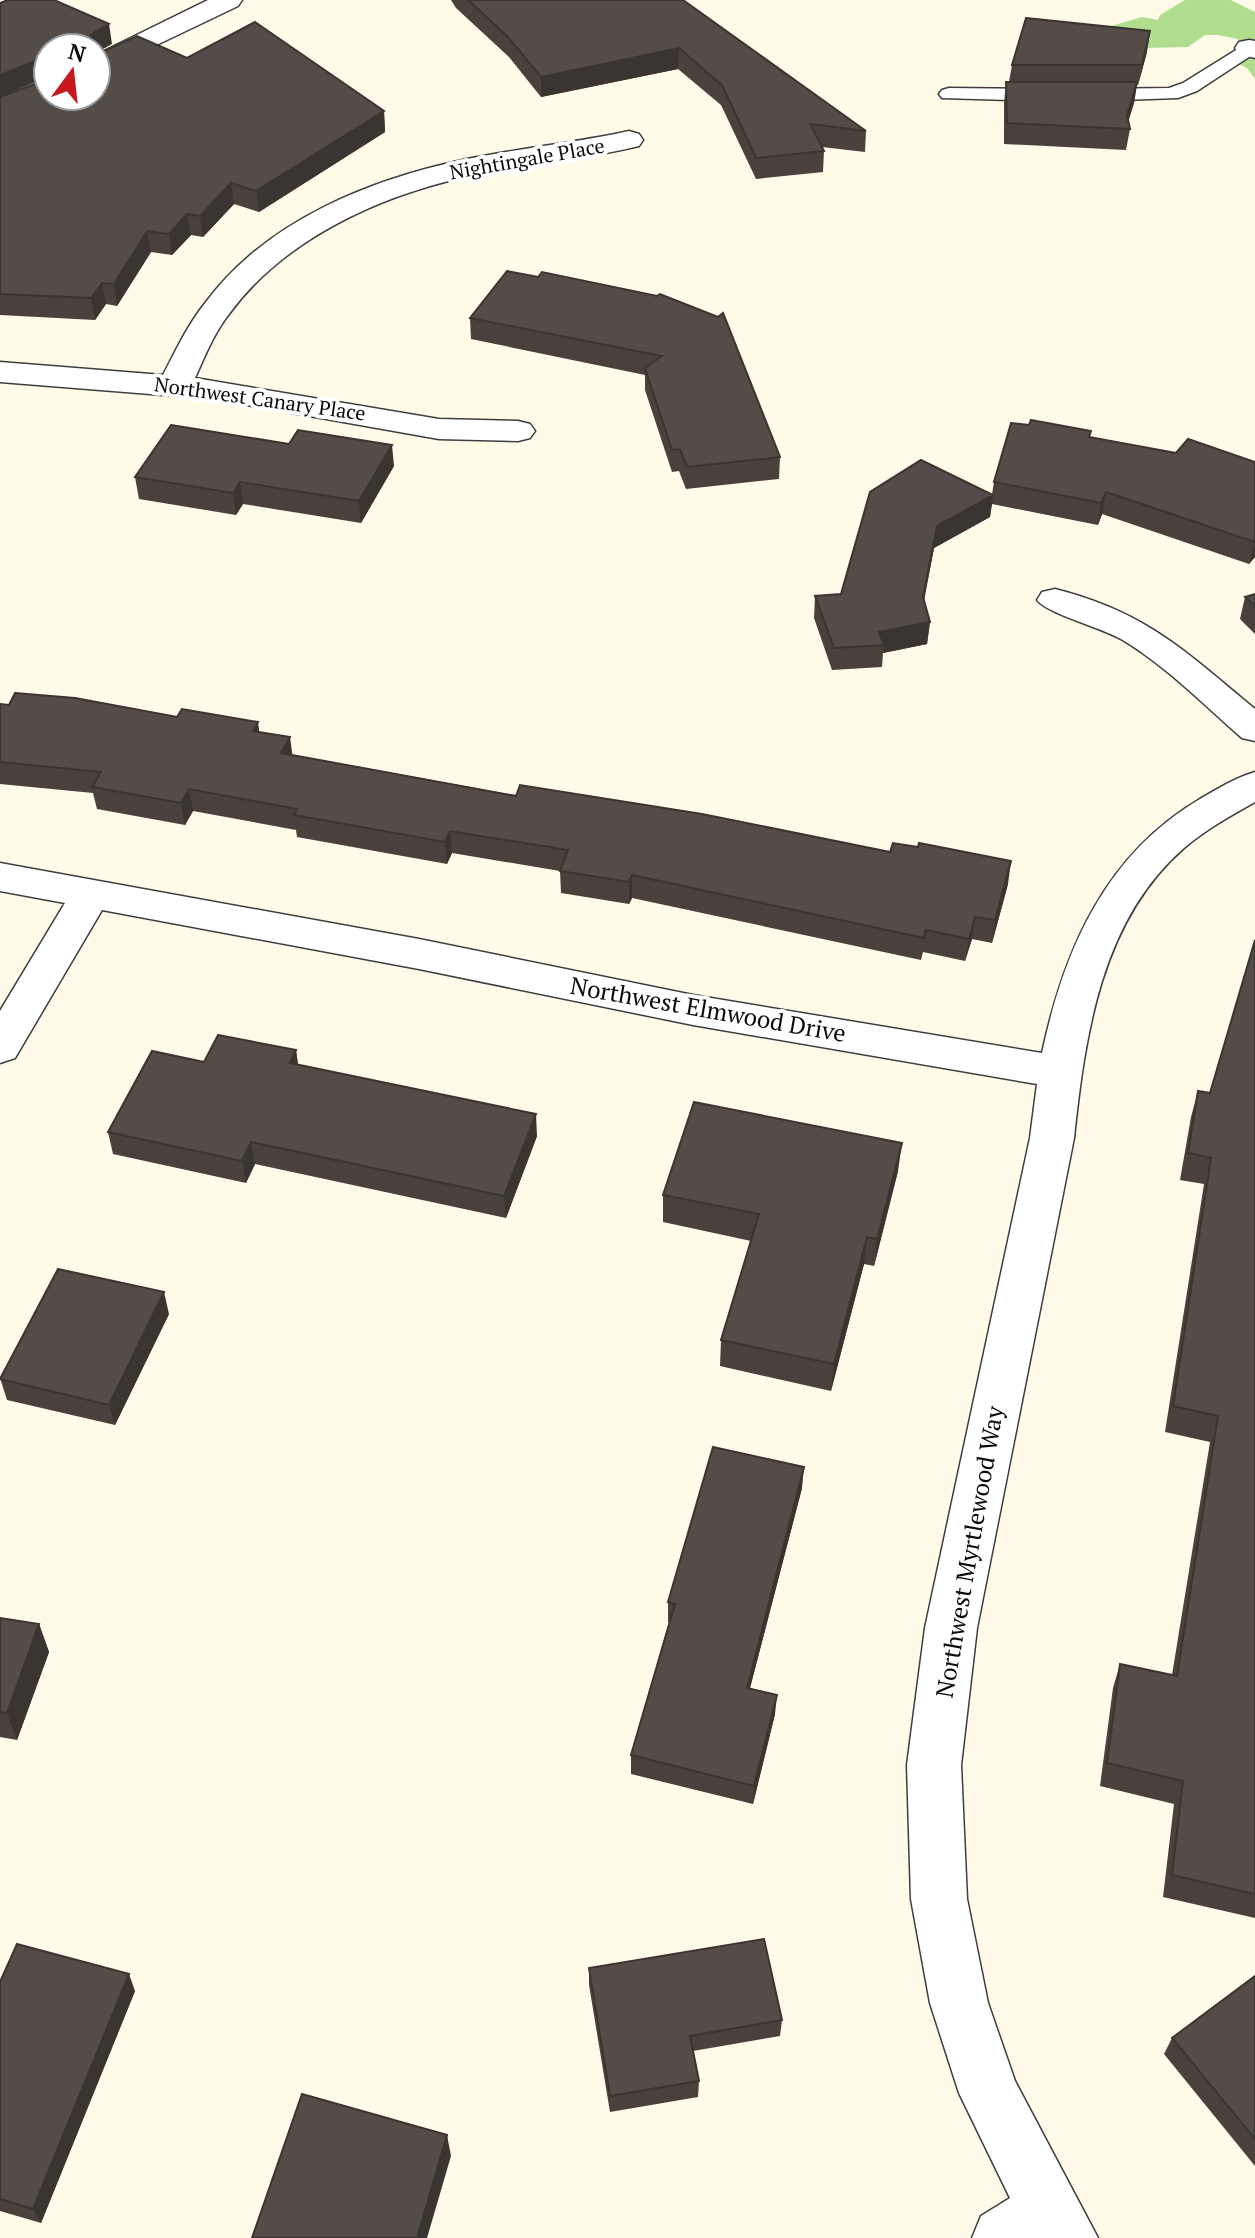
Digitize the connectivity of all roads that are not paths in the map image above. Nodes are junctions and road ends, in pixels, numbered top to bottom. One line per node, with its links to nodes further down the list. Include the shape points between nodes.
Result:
1 (229, 0): 3 (street)
2 (1252, 49): 4 (lane, via 1171,94)
3 (112, 58)
4 (949, 94)
5 (629, 140): 7 (street, Nightingale Place, via 465,168 400,187 314,226 273,251 230,292 202,331)
6 (0, 372): 7 (street, Northwest Canary Place)
7 (175, 385): 8 (street, Northwest Canary Place, via 439,429)
8 (518, 431)
9 (1055, 600): 10 (street, via 1134,631)
10 (1255, 729)
11 (1255, 785): 15 (street, via 1203,813 1165,844 1118,898 1095,940)
12 (0, 877): 13 (street, Northwest Elmwood Drive)
13 (91, 894): 14 (street); 15 (street, Northwest Elmwood Drive, via 693,1010)
14 (0, 1047)
15 (1058, 1072): 16 (street, Northwest Myrtlewood Way, via 1052,1138 951,1628 934,1765 939,1899 959,2003)
16 (1039, 2229)

